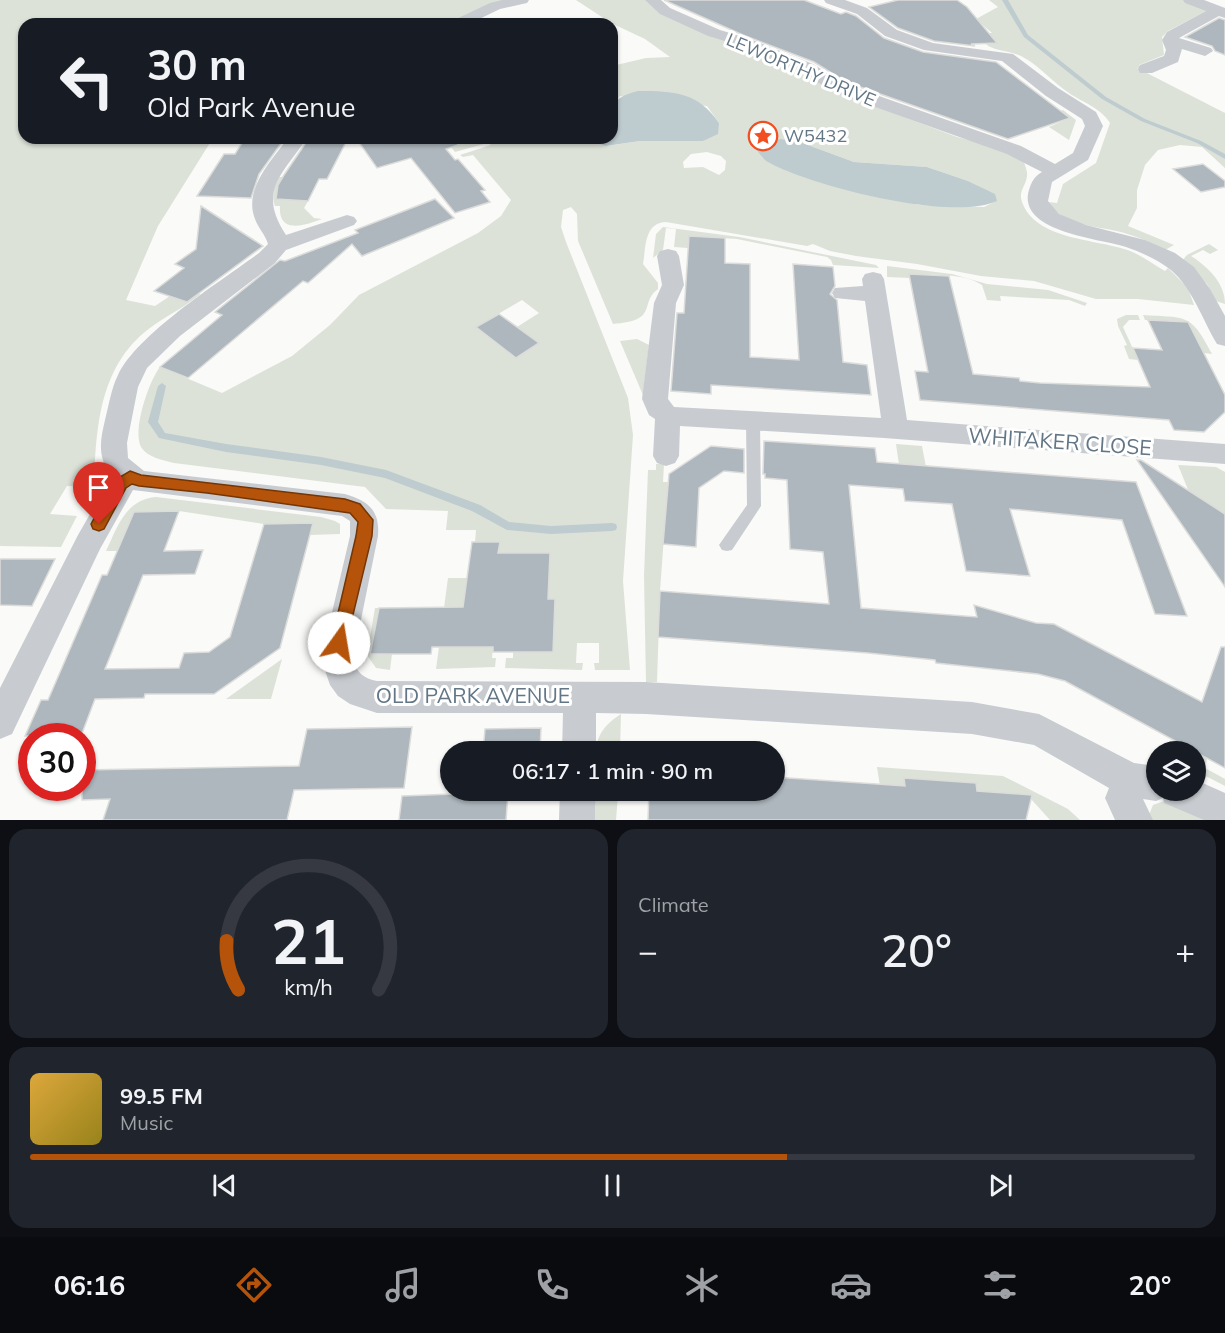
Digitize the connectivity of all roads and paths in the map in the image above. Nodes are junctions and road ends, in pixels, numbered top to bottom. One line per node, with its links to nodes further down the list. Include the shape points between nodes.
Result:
1 (522, 0): 6 (street, via 495,6)
2 (652, 0): 11 (street, LEWORTHY DRIVE, via 665,11 714,33 807,68 839,88 1014,150)
3 (1190, 0): 5 (street)
4 (845, 2): 11 (street, via 891,33 930,47 1007,57 1090,116 1094,126 1081,156)
5 (1222, 12): 7 (street)
6 (470, 18)
7 (1170, 40): 8 (street); 9 (street, via 1172,59)
8 (1205, 51)
9 (1146, 69)
10 (293, 144): 13 (street, via 274,169 261,205)
11 (1055, 171): 16 (street, via 1043,178 1038,201 1050,217 1068,226 1132,242 1179,266 1194,283)
12 (347, 221): 13 (street)
13 (279, 245): 22 (street, via 137,364 130,375 112,452 118,466)
14 (668, 256): 17 (street, via 667,269 674,280 672,294 665,303 654,399)
15 (843, 293): 19 (street, via 874,287)
16 (1225, 338)
17 (668, 416): 18 (street, WHITAKER CLOSE); 21 (street)
18 (753, 420): 19 (street, WHITAKER CLOSE); 23 (lane, via 754,506)
19 (895, 429): 20 (street, WHITAKER CLOSE)
20 (1225, 454)
21 (666, 456)
22 (130, 476): 24 (street, OLD PARK AVENUE, via 139,481 345,505 362,513 364,536 337,659 339,672 353,690 377,697); 25 (street, via 121,484 88,544)
23 (728, 545)
24 (580, 696): 26 (street); 27 (street, OLD PARK AVENUE, via 972,718 1039,730)
25 (0, 723)
26 (579, 741)
27 (1143, 782): 32 (street, OLD PARK AVENUE, via 1123,798)
28 (578, 801): 31 (street)
29 (1202, 801): 30 (street)
30 (1225, 812)
31 (577, 820)
32 (1135, 820)

